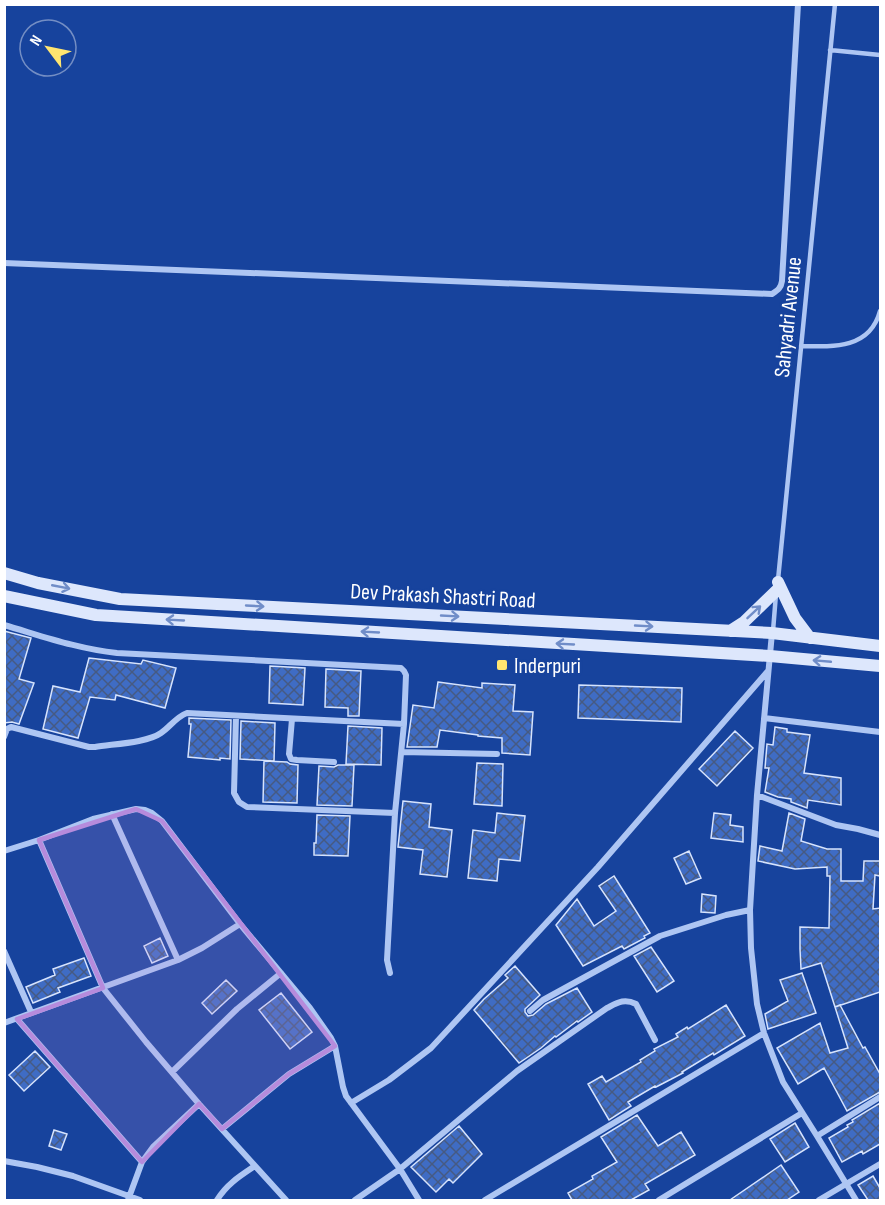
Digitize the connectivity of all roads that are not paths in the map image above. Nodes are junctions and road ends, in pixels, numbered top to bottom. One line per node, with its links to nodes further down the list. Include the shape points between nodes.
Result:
1 (798, 4): 5 (street, via 782,281 772,294)
2 (835, 4): 3 (lane, Sahyadri Avenue)
3 (830, 50): 4 (lane); 7 (lane, Sahyadri Avenue)
4 (880, 55)
5 (4, 263)
6 (880, 311): 7 (lane, via 871,331 859,340 836,347)
7 (801, 346): 9 (lane, Sahyadri Avenue)
8 (4, 573): 12 (street, Dev Prakash Shastri Road, one-way to 12, via 120,599)
9 (777, 586): 12 (street, one-way to 9, via 744,622); 13 (lane, Sahyadri Avenue); 14 (street)
10 (4, 596): 16 (street, Dev Prakash Shastri Road, one-way to 10, via 96,615)
11 (4, 625): 22 (street, via 74,646 117,653 401,668 406,675)
12 (730, 631): 13 (street, Dev Prakash Shastri Road)
13 (772, 633): 14 (street, Dev Prakash Shastri Road); 16 (street)
14 (810, 638): 15 (street, Dev Prakash Shastri Road)
15 (880, 646)
16 (770, 656): 17 (street, Dev Prakash Shastri Road, one-way to 16); 18 (street)
17 (880, 666)
18 (768, 671): 20 (street); 50 (street, via 598,867 431,1048)
19 (236, 716): 21 (street); 24 (street, via 187,713 154,737 94,747 11,727); 29 (street, via 234,793 247,807)
20 (764, 718): 23 (street); 28 (street)
21 (292, 719): 22 (street); 27 (street, via 291,759)
22 (404, 724): 25 (street)
23 (880, 732)
24 (4, 737)
25 (402, 752): 26 (street); 29 (street)
26 (497, 754)
27 (334, 762)
28 (757, 795): 31 (street, via 836,825); 34 (street)
29 (395, 813): 39 (street, via 387,960)
30 (112, 814): 32 (street); 35 (street, via 145,810 162,821); 37 (street)
31 (880, 835)
32 (39, 840): 33 (street); 40 (street)
33 (4, 850)
34 (750, 910): 41 (street, via 660,936 543,1000); 45 (street, via 757,1004)
35 (240, 924): 37 (street); 38 (street)
36 (4, 951): 42 (street)
37 (178, 960): 40 (street)
38 (281, 973): 47 (street); 48 (street)
39 (390, 973)
40 (103, 988): 42 (street); 48 (street)
41 (530, 1011)
42 (31, 1012): 43 (street)
43 (17, 1019): 44 (street); 56 (street)
44 (4, 1023)
45 (764, 1033): 52 (street, via 783,1082); 67 (street)
46 (655, 1040): 59 (street, via 636,1004 621,1001 607,1008 517,1071)
47 (335, 1046): 50 (street, via 343,1087); 53 (street, via 289,1074)
48 (172, 1072): 51 (street)
49 (880, 1097): 54 (street)
50 (351, 1103): 59 (street)
51 (199, 1104): 53 (street); 56 (street)
52 (802, 1113): 54 (street); 68 (street)
53 (222, 1129): 58 (street)
54 (817, 1136): 60 (street)
55 (4, 1161): 61 (street, via 73,1176)
56 (142, 1162): 61 (street)
57 (880, 1164): 60 (street)
58 (255, 1166): 63 (street, via 233,1181); 64 (street)
59 (400, 1169): 65 (street); 66 (street)
60 (846, 1184): 69 (street); 70 (street)
61 (129, 1199): 62 (street)
62 (140, 1200)
63 (218, 1200)
64 (286, 1200)
65 (355, 1200)
66 (419, 1200)
67 (485, 1200)
68 (659, 1200)
69 (819, 1200)
70 (856, 1200)

